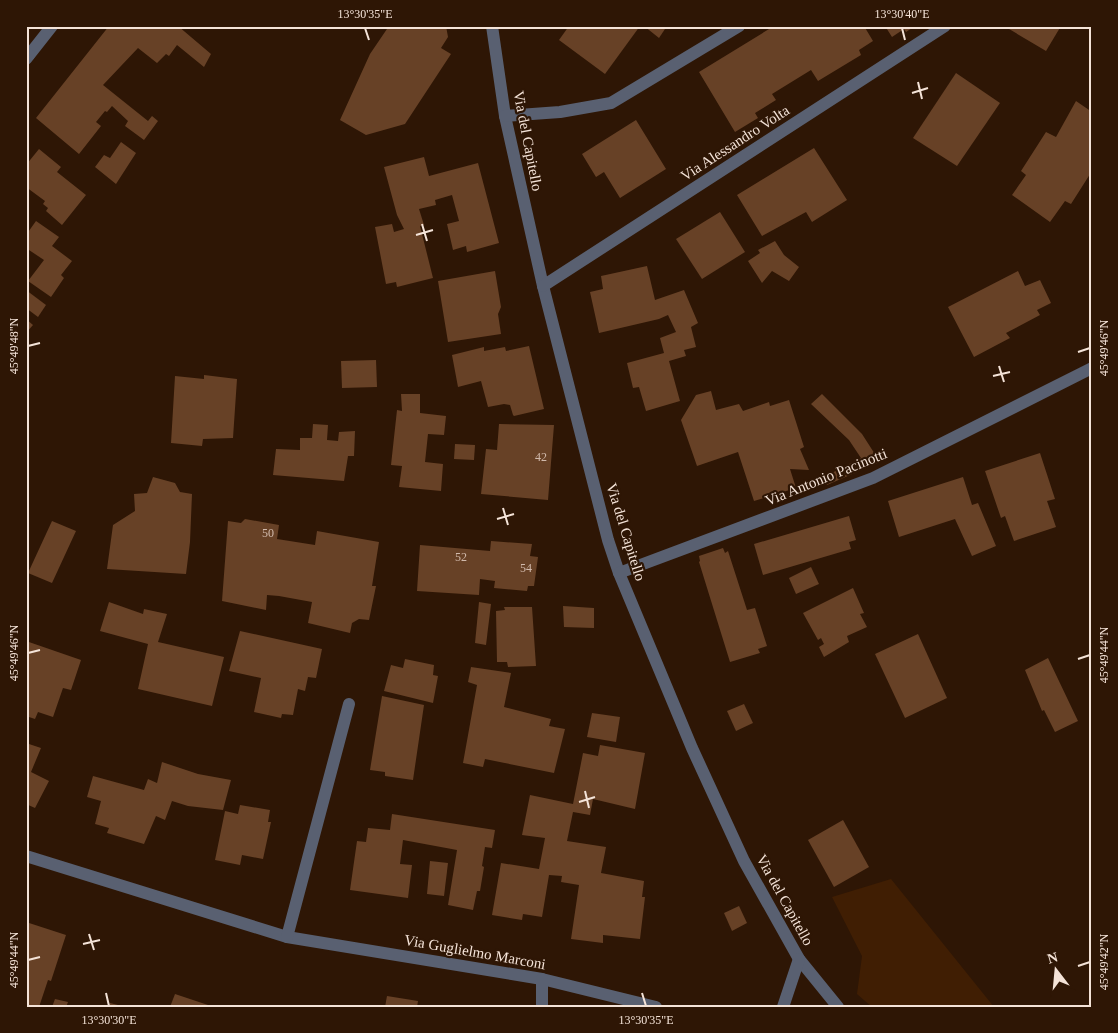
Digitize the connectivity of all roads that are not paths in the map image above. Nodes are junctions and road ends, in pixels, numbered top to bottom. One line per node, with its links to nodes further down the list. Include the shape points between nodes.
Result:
1 (52, 26): 5 (street)
2 (492, 26): 6 (street, Via del Capitello)
3 (739, 26): 6 (street, via 611,103 560,112)
4 (945, 26): 7 (street, Via Alessandro Volta)
5 (27, 55)
6 (505, 116): 7 (street, Via del Capitello)
7 (543, 286): 9 (street, Via del Capitello)
8 (1092, 368): 9 (street, Via Antonio Pacinotti, via 873,478)
9 (619, 573): 13 (street, Via del Capitello, via 692,748 744,861)
10 (349, 704): 12 (street)
11 (26, 856): 12 (street, Via Guglielmo Marconi)
12 (287, 937): 14 (street, Via Guglielmo Marconi)
13 (800, 959): 17 (street); 18 (street, Via del Capitello)
14 (542, 979): 15 (street); 16 (street, Via Guglielmo Marconi)
15 (542, 1007)
16 (656, 1007)
17 (783, 1007)
18 (838, 1007)

